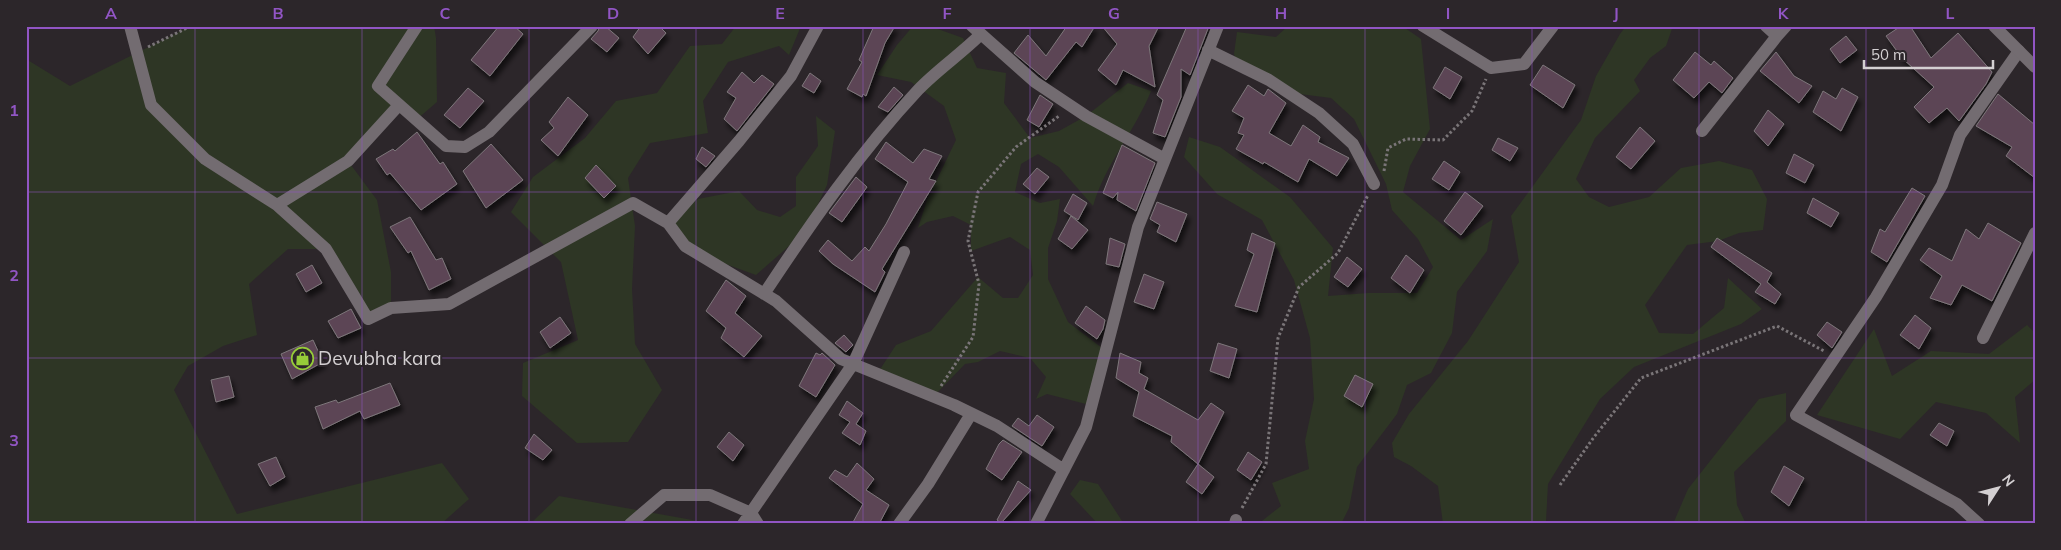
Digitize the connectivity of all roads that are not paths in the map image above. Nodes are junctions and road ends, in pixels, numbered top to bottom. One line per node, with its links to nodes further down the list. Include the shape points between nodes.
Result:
1 (130, 26): 20 (street, via 151,105 205,159)
2 (417, 26): 16 (street, via 378,86)
3 (592, 26): 16 (street, via 489,132 464,147 446,146)
4 (818, 26): 21 (street, via 792,76)
5 (1218, 26): 13 (street)
6 (1423, 26): 7 (street, via 1491,68 1524,64)
7 (1553, 26)
8 (1766, 26): 12 (street)
9 (1786, 26): 12 (street)
10 (1994, 26): 14 (street)
11 (976, 30): 18 (street, via 1035,82); 24 (street, via 875,138 805,232)
12 (1777, 36): 17 (street)
13 (1208, 50): 18 (street); 19 (street, via 1269,80 1319,113 1353,144)
14 (2019, 51): 15 (street); 34 (street, via 1960,134 1942,185 1876,297 1796,415 1957,504)
15 (2035, 67)
16 (399, 105): 20 (street, via 348,161)
17 (1702, 131)
18 (1165, 159): 28 (street, via 1138,227 1086,427)
19 (1374, 184)
20 (277, 205): 21 (street, via 326,249 368,319 391,308 449,304 633,203)
21 (668, 223): 24 (street, via 684,246)
22 (2035, 233): 25 (street)
23 (904, 252): 26 (street)
24 (764, 294): 26 (street, via 841,359)
25 (1983, 338)
26 (853, 364): 27 (street); 29 (street)
27 (971, 414): 28 (street, via 997,426); 32 (street)
28 (1064, 470): 33 (street)
29 (754, 518): 30 (street, via 710,495 664,495); 31 (street)
30 (630, 524)
31 (743, 524)
32 (899, 524)
33 (1036, 524)
34 (1979, 524)

